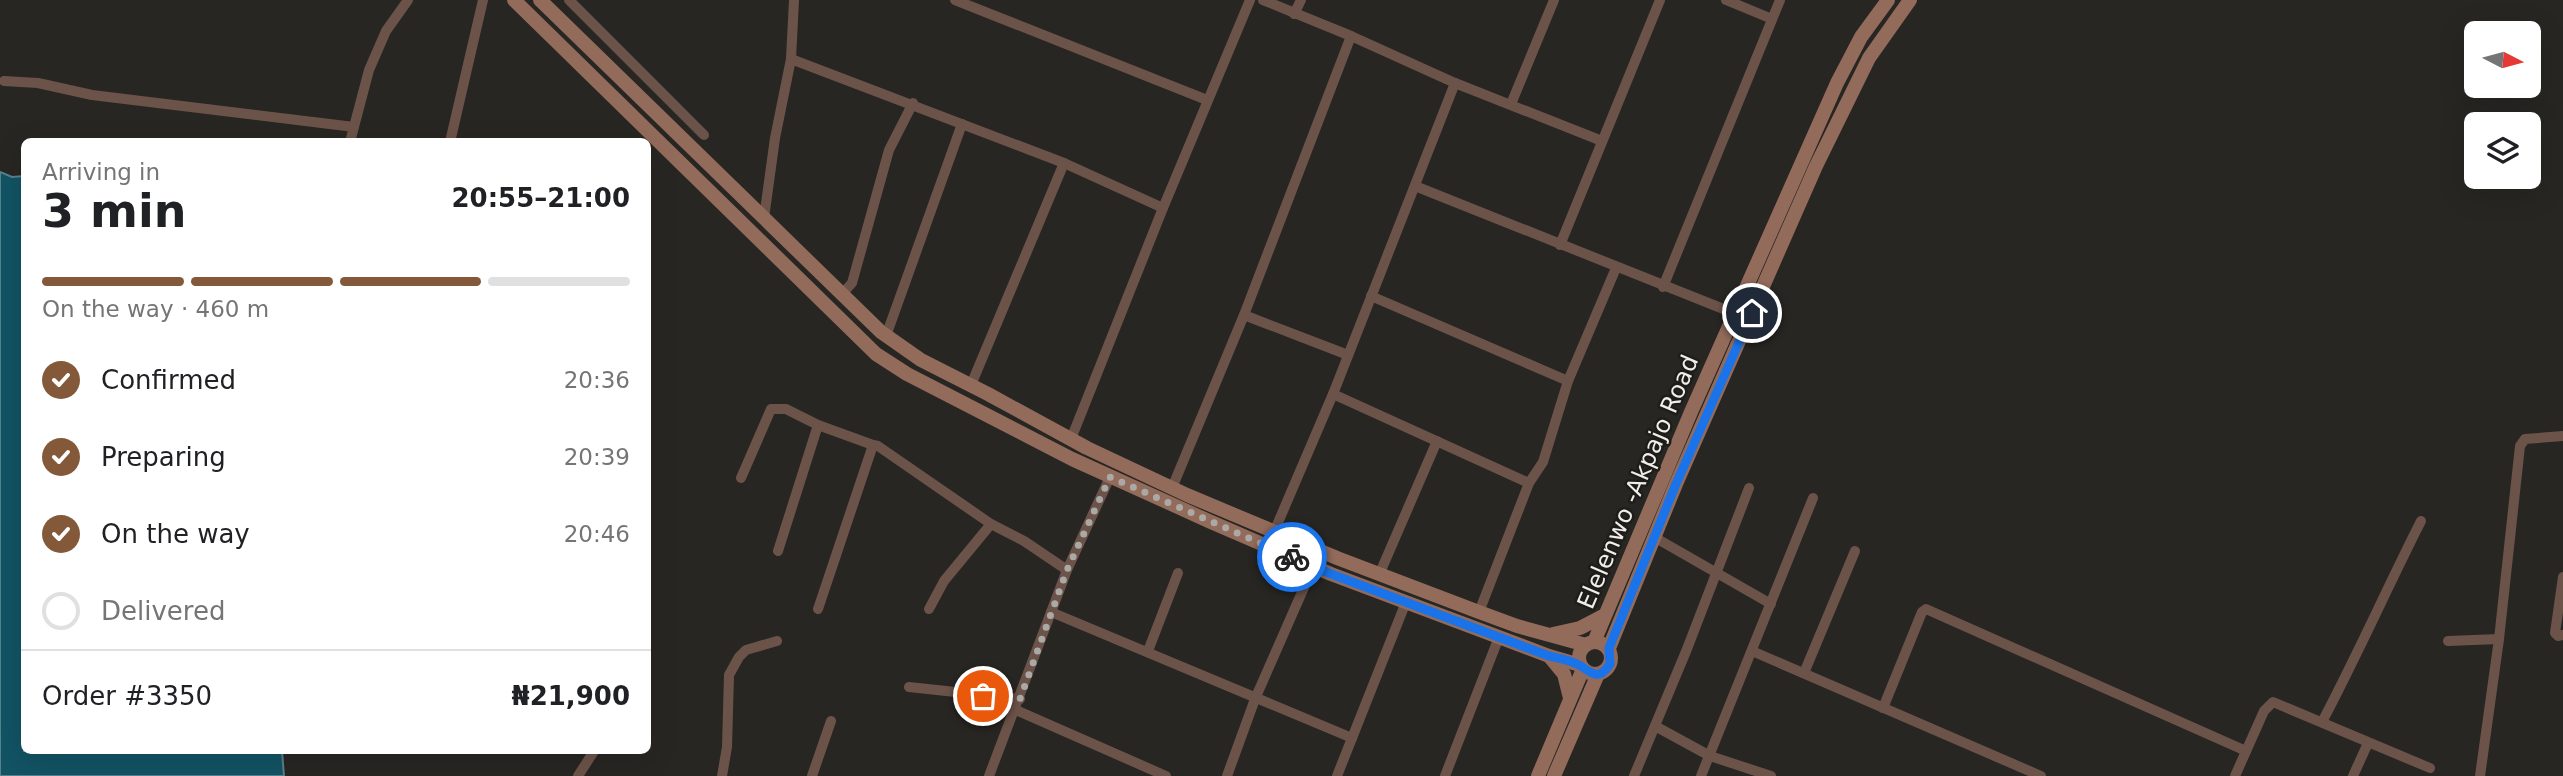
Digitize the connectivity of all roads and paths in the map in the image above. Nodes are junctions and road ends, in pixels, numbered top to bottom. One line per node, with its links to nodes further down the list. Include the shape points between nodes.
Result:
1 (408, 0): 27 (street, via 386,31 369,70)
2 (483, 0): 30 (street)
3 (514, 0): 53 (main road, via 876,354)
4 (541, 0): 35 (main road)
5 (569, 0): 28 (street)
6 (794, 0): 20 (street)
7 (955, 0): 23 (street)
8 (1250, 0): 23 (street)
9 (1263, 0): 17 (street)
10 (1301, 0): 17 (street)
11 (1554, 0): 25 (street)
12 (1660, 0): 31 (street)
13 (1726, 0): 18 (street)
14 (1780, 0): 18 (street)
15 (1888, 0): 41 (main road, Elelenwo -Akpajo Road, via 1861,37 1837,83)
16 (1910, 0): 62 (main road, Elelenwo -Akpajo Road, via 1869,58 1816,166)
17 (1294, 14): 19 (street)
18 (1772, 19): 38 (street)
19 (1351, 36): 22 (street); 42 (street)
20 (791, 59): 24 (street); 35 (street)
21 (4, 81): 27 (street)
22 (1455, 83): 25 (street); 33 (street)
23 (1207, 100): 34 (street)
24 (913, 103): 26 (street); 39 (street, via 889,150 852,283)
25 (1511, 104): 31 (street)
26 (962, 124): 32 (street); 43 (street)
27 (354, 127): 29 (street)
28 (704, 135)
29 (351, 138)
30 (451, 138)
31 (1602, 141): 36 (street)
32 (1064, 163): 34 (street); 46 (street)
33 (1415, 186): 36 (street); 40 (street)
34 (1163, 208): 50 (street)
35 (764, 218): 39 (main road)
36 (1560, 245): 37 (street)
37 (1616, 268): 38 (street); 45 (street)
38 (1663, 287): 41 (street)
39 (842, 294): 43 (main road)
40 (1371, 296): 44 (street); 45 (street)
41 (1736, 314): 77 (main road, Elelenwo -Akpajo Road)
42 (1244, 315): 44 (street); 56 (street)
43 (886, 336): 46 (main road, via 920,360)
44 (1348, 355): 47 (street)
45 (1568, 381): 55 (street, via 1544,462)
46 (971, 385): 50 (main road)
47 (1333, 394): 51 (street); 61 (street)
48 (818, 425): 52 (street); 54 (street, via 786,409 771,410); 63 (street)
49 (2563, 436): 81 (street, via 2525,439 2520,446)
50 (1071, 439): 56 (main road)
51 (1437, 441): 55 (street); 69 (street)
52 (873, 445): 60 (street); 73 (street)
53 (1110, 477): 65 (main road); 66 (street)
54 (741, 478)
55 (1530, 483): 76 (street)
56 (1172, 488): 61 (main road)
57 (1749, 488): 68 (street)
58 (1813, 498): 72 (street)
59 (2421, 521): 98 (street)
60 (991, 524): 66 (street); 74 (street, via 944,581)
61 (1274, 532): 69 (main road)
62 (1654, 537): 68 (street); 85 (main road, Elelenwo -Akpajo Road)
63 (778, 551)
64 (1855, 551): 90 (street)
65 (1313, 566): 71 (main road); 94 (street)
66 (1067, 570): 75 (street)
67 (1178, 573): 86 (street)
68 (1716, 574): 72 (street); 99 (street)
69 (1379, 575): 76 (main road)
70 (2563, 577): 79 (street, via 2555,633)
71 (1406, 602): 80 (main road); 100 (street)
72 (1771, 604): 87 (street)
73 (818, 609)
74 (929, 609)
75 (1051, 612): 86 (street); 93 (street)
76 (1479, 612): 78 (main road)
77 (1605, 615): 78 (main road, via 1573,631); 84 (main road, Elelenwo -Akpajo Road)
78 (1548, 635): 84 (main road)
79 (2563, 635)
80 (1499, 636): 88 (main road); 114 (street)
81 (2499, 639): 83 (street); 122 (street)
82 (777, 640): 108 (street, via 746,650 729,676)
83 (2448, 640)
84 (1590, 644): 85 (main road); 89 (main road, via 1580,654)
85 (1609, 648): 89 (main road, via 1607,669)
86 (1148, 651): 94 (street)
87 (1752, 651): 90 (street); 104 (street)
88 (1549, 656): 89 (main road); 92 (main road, via 1564,674)
89 (1587, 669): 92 (main road); 116 (main road)
90 (1804, 673): 95 (street)
91 (909, 687): 93 (street)
92 (1570, 698): 115 (main road)
93 (1020, 699): 96 (street)
94 (1255, 699): 100 (street); 112 (street)
95 (1883, 708): 102 (street, via 1926,609); 119 (street)
96 (1016, 710): 110 (street); 111 (street)
97 (831, 721): 109 (street)
98 (2322, 722): 101 (street); 102 (street, via 2273,702 2264,710)
99 (1655, 726): 104 (street); 117 (street)
100 (1352, 738): 113 (street)
101 (2368, 743): 105 (street); 121 (street)
102 (2246, 751): 120 (street)
103 (592, 754): 107 (street)
104 (1710, 755): 106 (street); 118 (street)
105 (2430, 768)
106 (1765, 775)
107 (578, 776)
108 (722, 776)
109 (812, 776)
110 (989, 776)
111 (1166, 776)
112 (1227, 776)
113 (1337, 776)
114 (1445, 776)
115 (1538, 776)
116 (1555, 776)
117 (1634, 776)
118 (1701, 776)
119 (2041, 776)
120 (2235, 776)
121 (2353, 776)
122 (2480, 776)

